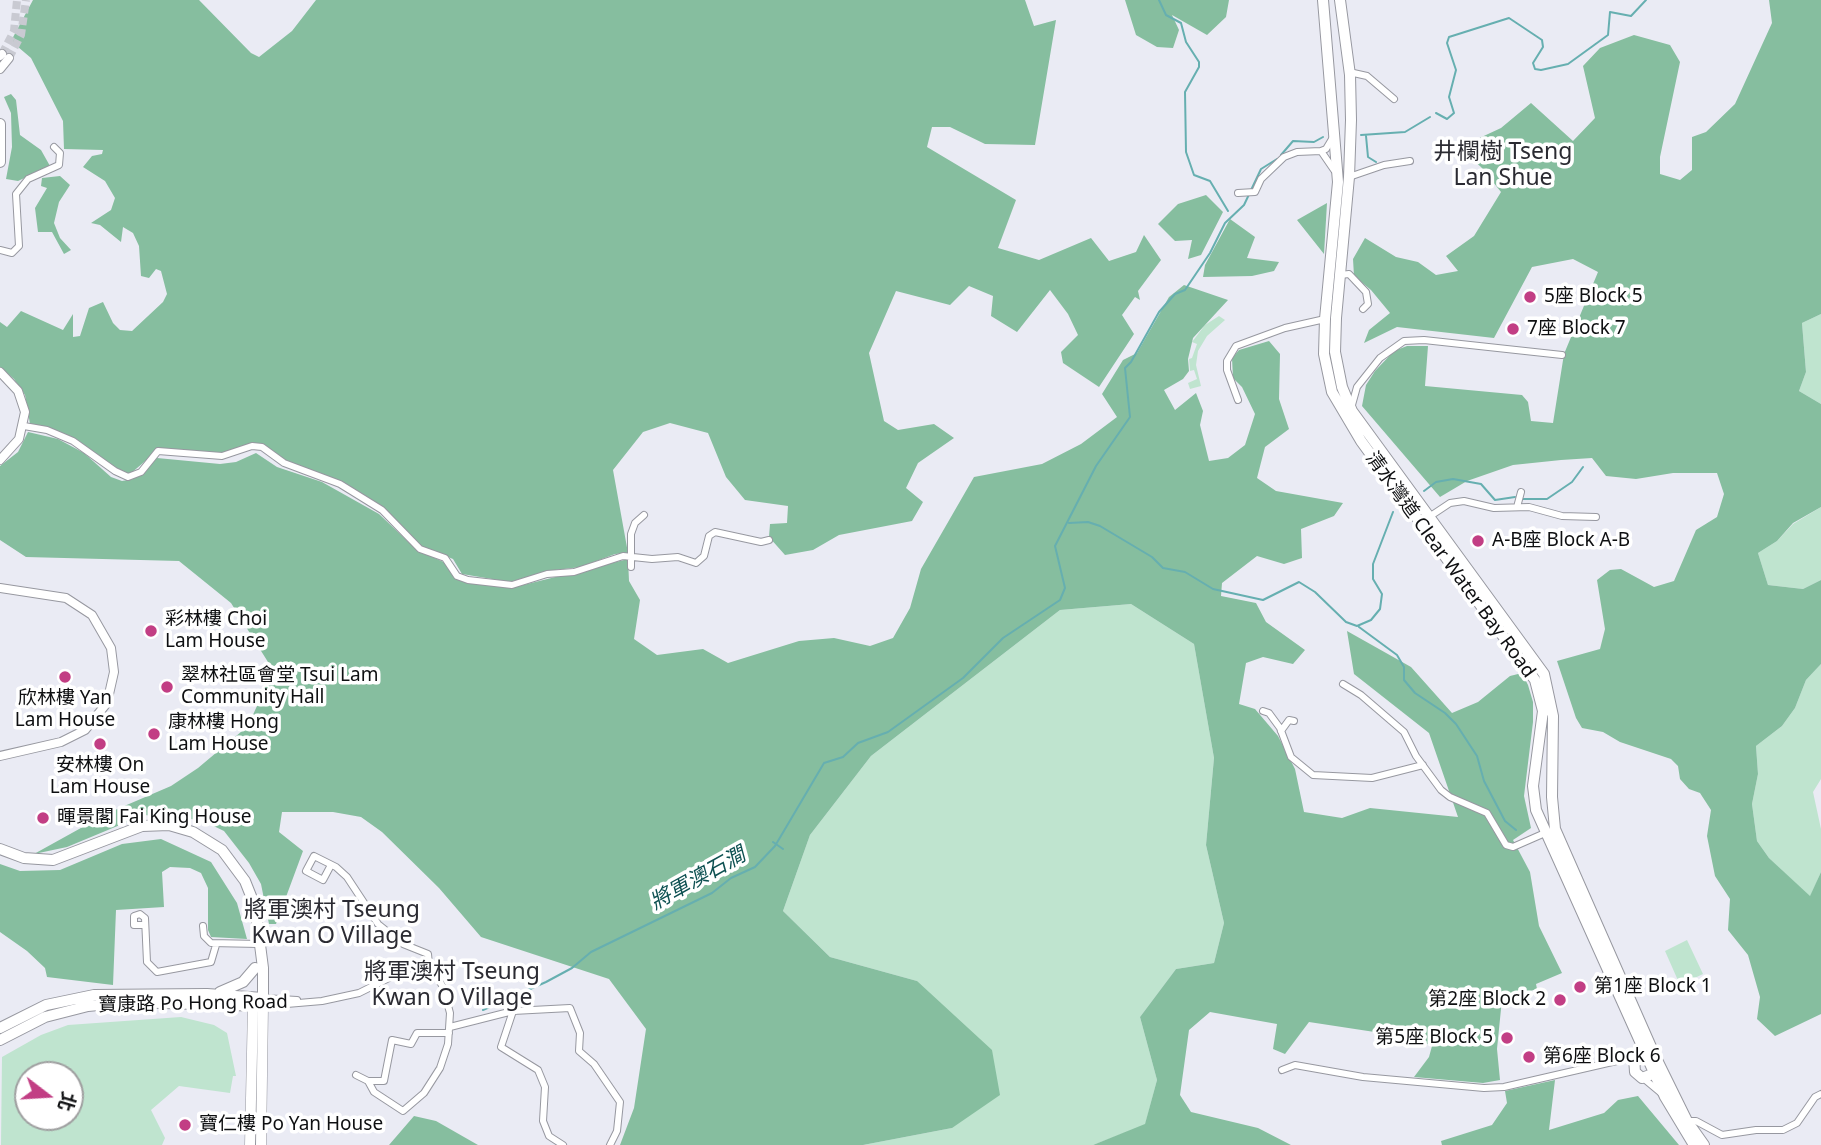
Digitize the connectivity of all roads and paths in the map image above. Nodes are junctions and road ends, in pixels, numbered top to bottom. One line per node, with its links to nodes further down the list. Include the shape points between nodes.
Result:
1 (1323, 0): 4 (main road, 清水灣道 Clear Water Bay Road)
2 (1340, 0): 3 (main road, 清水灣道 Clear Water Bay Road)
3 (1346, 42): 4 (main road, via 1341,55 1332,53); 7 (main road, 清水灣道 Clear Water Bay Road)
4 (1328, 45): 8 (main road, 清水灣道 Clear Water Bay Road)
5 (4, 56): 6 (street)
6 (0, 69)
7 (1349, 72): 8 (main road, via 1339,68); 9 (street, via 1367,76); 16 (main road, 清水灣道 Clear Water Bay Road)
8 (1331, 75): 11 (main road, 清水灣道 Clear Water Bay Road)
9 (1394, 100)
10 (0, 124): 14 (main road)
11 (1334, 127): 13 (street, via 1330,144); 17 (main road, 清水灣道 Clear Water Bay Road)
12 (54, 147): 19 (street, via 60,152 59,165 28,179 16,194 20,235 16,250)
13 (1321, 151): 17 (street); 18 (street, via 1284,158 1250,193)
14 (0, 162)
15 (1410, 162): 16 (street)
16 (1349, 177): 20 (main road, 清水灣道 Clear Water Bay Road)
17 (1338, 182): 22 (main road, 清水灣道 Clear Water Bay Road)
18 (1238, 193)
19 (0, 250)
20 (1340, 275): 21 (street, via 1349,274 1366,292 1368,304); 25 (main road, 清水灣道 Clear Water Bay Road)
21 (1363, 309)
22 (1325, 319): 27 (street, via 1236,346 1227,370); 45 (main road, 清水灣道 Clear Water Bay Road, via 1327,373 1340,407 1535,680 1543,710 1533,786)
23 (1562, 355): 26 (street, via 1414,339 1387,350)
24 (0, 372): 29 (street, via 21,397)
25 (1338, 375): 26 (street, via 1349,382); 28 (main road, 清水灣道 Clear Water Bay Road)
26 (1362, 381): 28 (street, via 1353,394)
27 (1238, 400)
28 (1352, 411): 32 (main road, 清水灣道 Clear Water Bay Road)
29 (24, 426): 30 (street, via 15,445); 35 (street, via 73,441 128,477 141,472 158,450 222,456 260,446 284,463 340,484 382,510 420,549 445,558 465,580 512,585)
30 (0, 460)
31 (644, 515): 35 (street, via 635,523)
32 (1429, 517): 33 (street, via 1450,503 1464,501 1493,508 1519,499 1562,516); 44 (main road, 清水灣道 Clear Water Bay Road, via 1544,674 1553,716)
33 (1596, 517)
34 (769, 540): 35 (street, via 714,532 708,537 703,558 696,562)
35 (630, 555): 36 (street)
36 (631, 567)
37 (0, 588): 42 (street, via 66,598 92,615 111,648 114,673 110,697 96,720 67,740)
38 (1343, 684): 43 (street, via 1404,732)
39 (1263, 711): 41 (street, via 1269,713)
40 (1294, 721): 41 (street, via 1284,724)
41 (1280, 733): 43 (street, via 1291,757 1313,775 1372,778)
42 (0, 755)
43 (1423, 765): 46 (street, via 1450,797 1487,813 1506,845 1513,847)
44 (1552, 797): 45 (main road, via 1542,795); 64 (main road, 清水灣道 Clear Water Bay Road, via 1561,845)
45 (1536, 810): 46 (main road, 清水灣道 Clear Water Bay Road)
46 (1545, 832): 63 (main road, 清水灣道 Clear Water Bay Road)
47 (0, 849): 52 (main road, via 24,858 53,860 142,826 169,825 193,832 222,850 245,881 255,906)
48 (331, 865): 53 (street, via 347,877 378,924)
49 (144, 925): 51 (street, via 147,962 157,972 211,962)
50 (203, 926): 51 (street, via 205,939)
51 (216, 945): 52 (street)
52 (259, 949): 56 (main road); 58 (main road)
53 (417, 952): 54 (street, via 428,954); 55 (street)
54 (429, 964): 55 (street, via 423,968); 61 (street, via 447,1000)
55 (415, 965): 58 (street, 寶康路 Po Hong Road, via 359,993 309,1002)
56 (255, 968): 57 (main road, via 232,989); 58 (main road)
57 (207, 993): 58 (main road, 寶康路 Po Hong Road); 60 (main road, 寶康路 Po Hong Road, via 81,996 36,1009)
58 (258, 1002): 62 (main road, 寶康路 Po Hong Road, via 88,1006 45,1017); 76 (main road); 77 (main road)
59 (513, 1011): 61 (street); 78 (street, via 501,1047 538,1070 545,1087 543,1121 549,1136); 79 (street, via 572,1009 580,1033 579,1051 620,1101 617,1131)
60 (0, 1028)
61 (449, 1030): 71 (street, via 417,1032 411,1044 392,1040 384,1081); 71 (street, via 444,1060 432,1083 403,1111 374,1092)
62 (0, 1040)
63 (1642, 1047): 65 (main road); 68 (main road, 清水灣道 Clear Water Bay Road)
64 (1655, 1056): 68 (main road); 74 (main road, 清水灣道 Clear Water Bay Road)
65 (1634, 1057): 66 (street); 70 (main road)
66 (1610, 1063): 67 (street, via 1484,1088 1363,1077 1295,1065); 70 (street)
67 (1282, 1070)
68 (1655, 1073): 70 (main road); 73 (main road, 清水灣道 Clear Water Bay Road)
69 (356, 1075): 71 (street)
70 (1639, 1075): 73 (street)
71 (368, 1081)
72 (1821, 1094): 75 (street, via 1797,1123 1783,1130)
73 (1665, 1097): 80 (main road, 清水灣道 Clear Water Bay Road)
74 (1691, 1121): 75 (street); 81 (main road, 清水灣道 Clear Water Bay Road)
75 (1713, 1133): 81 (street)
76 (250, 1145)
77 (261, 1145)
78 (563, 1145)
79 (610, 1145)
80 (1693, 1145)
81 (1703, 1145)

